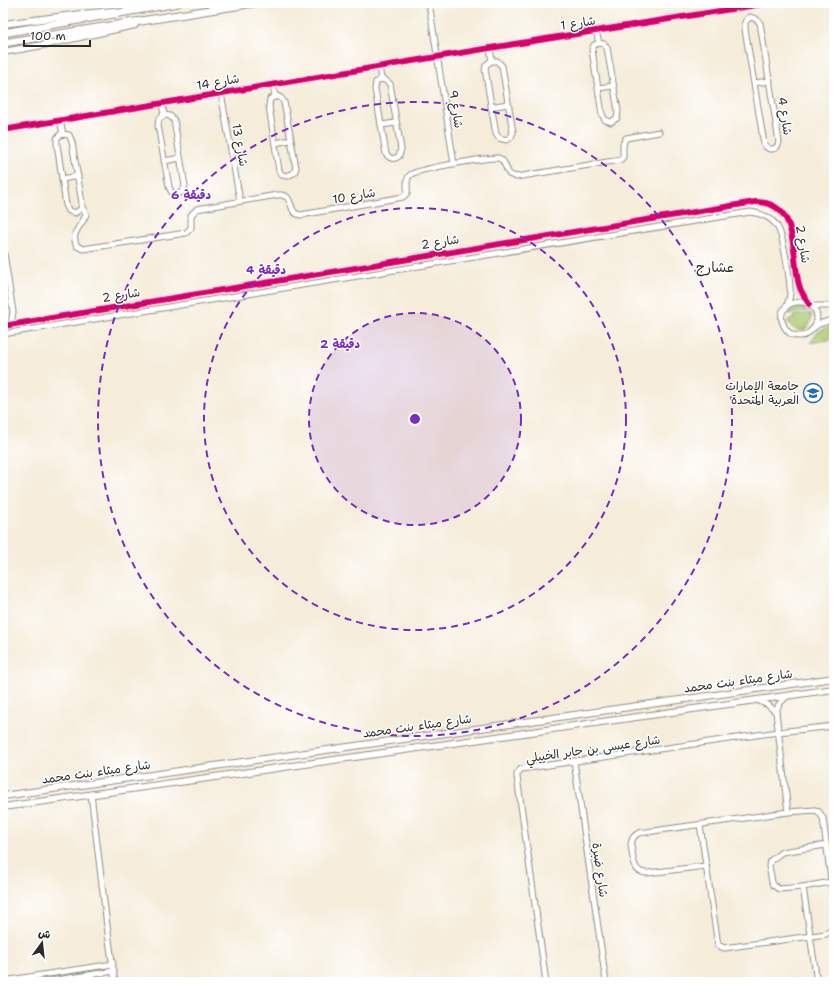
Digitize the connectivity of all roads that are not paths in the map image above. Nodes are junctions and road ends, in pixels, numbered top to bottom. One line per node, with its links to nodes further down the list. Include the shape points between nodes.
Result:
1 (178, 3): 6 (highway)
2 (254, 3): 8 (highway)
3 (429, 3): 16 (street)
4 (769, 3): 5 (street, شارع 1)
5 (749, 6): 7 (street, شارع 4); 10 (street, شارع 1)
6 (132, 11): 9 (main road, via 81,14); 11 (highway)
7 (750, 17): 20 (street, شارع 4, via 760,24); 21 (street, شارع 4, via 744,26)
8 (156, 19): 12 (highway); 15 (main road)
9 (3, 24)
10 (596, 31): 13 (street); 14 (street, شارع 1)
11 (3, 33)
12 (3, 43)
13 (599, 43): 23 (street, via 607,48); 24 (street, via 594,45 592,50)
14 (490, 48): 16 (street, شارع 1); 17 (street)
15 (3, 52)
16 (438, 57): 18 (street, شارع 14); 41 (street, شارع 9)
17 (492, 61): 28 (street, via 502,66); 29 (street, via 486,69)
18 (379, 66): 19 (street); 22 (street, شارع 14)
19 (381, 79): 32 (street, via 390,84); 33 (street, via 375,86)
20 (770, 81): 21 (street); 21 (street, شارع 4, via 779,142 772,150 764,144)
21 (754, 83)
22 (273, 84): 25 (street, شارع 14); 26 (street)
23 (613, 86): 24 (street); 24 (street, via 618,114 616,120 611,122 602,116)
24 (598, 88)
25 (221, 93): 27 (street, شارع 14); 44 (street, شارع 13)
26 (275, 96): 37 (street, via 284,102); 38 (street, via 269,104)
27 (162, 103): 30 (street); 31 (street, شارع 14)
28 (507, 104): 29 (street); 29 (street, via 513,132 507,140 499,138 496,134)
29 (491, 107)
30 (164, 115): 39 (street, via 174,120); 40 (street, via 158,122)
31 (60, 120): 34 (street, شارع 14); 36 (street)
32 (396, 123): 33 (street); 33 (street, via 401,152 394,159 386,154)
33 (381, 125)
34 (3, 130)
35 (659, 132): 41 (street, شارع 10, via 626,138 623,144 623,157 620,160 518,177 509,174 502,159 499,158)
36 (63, 134): 42 (street, via 72,139); 43 (street, via 57,141)
37 (290, 140): 38 (street); 38 (street, via 296,168 290,176 282,175 279,171)
38 (275, 143)
39 (180, 158): 40 (street); 40 (street, via 185,186 178,194 169,189)
40 (164, 161)
41 (454, 164): 44 (street, شارع 10, via 411,174 407,182 407,193 403,197 301,215 293,212 290,201 284,195)
42 (78, 176): 43 (street); 45 (street)
43 (62, 179): 45 (street, via 68,209 75,213)
44 (240, 201): 45 (street, شارع 10, via 195,211 191,217 190,230 186,233 84,249 77,246 74,237 85,218)
45 (82, 208)
46 (3, 246): 50 (street)
47 (810, 305): 48 (street); 49 (street, via 802,301); 52 (street, شارع 2, via 799,285 786,216 772,205 755,202); 55 (street, via 816,314)
48 (834, 306)
49 (786, 308): 55 (street, via 782,320 785,329 790,333 805,335); 56 (street, شارع 2, via 790,289 779,229 766,217 750,212)
50 (13, 312): 52 (street); 53 (street)
51 (834, 320): 55 (street)
52 (22, 323): 53 (street, شارع 2)
53 (11, 325): 54 (street, شارع 2)
54 (3, 326)
55 (815, 327)
56 (3, 334)
57 (834, 678): 66 (main road, شارع ميثاء بنت محمد)
58 (834, 689): 59 (main road, شارع ميثاء بنت محمد)
59 (788, 695): 60 (main road, شارع ميثاء بنت محمد); 61 (street, via 781,700)
60 (754, 700): 61 (street, via 764,702); 65 (main road, شارع ميثاء بنت محمد)
61 (776, 712): 63 (street)
62 (834, 726): 63 (street, شارع عيسى بن جابر الخييلي)
63 (778, 732): 64 (street, شارع عيسى بن جابر الخييلي); 68 (street)
64 (574, 761): 82 (street, شارع عيسى بن جابر الخييلي, via 523,768 517,774); 83 (street, شارع صَبرة)
65 (90, 794): 67 (main road, شارع ميثاء بنت محمد); 77 (street)
66 (3, 796)
67 (3, 807)
68 (788, 812): 69 (street); 70 (street, via 812,809 819,812 823,818)
69 (700, 825): 71 (street); 71 (street, via 639,833 631,844 635,867 641,872)
70 (826, 845): 72 (street); 73 (street, via 782,852 769,864 772,882 776,887 782,890)
71 (706, 866): 76 (street, via 717,943 720,947)
72 (831, 882): 73 (street); 74 (street)
73 (803, 887): 76 (street)
74 (834, 903)
75 (834, 928): 76 (street, via 826,934)
76 (811, 936): 84 (street)
77 (113, 964): 78 (street); 79 (street)
78 (114, 971): 80 (street); 81 (street)
79 (3, 981)
80 (44, 982)
81 (115, 982)
82 (546, 982)
83 (606, 982)
84 (817, 982)

